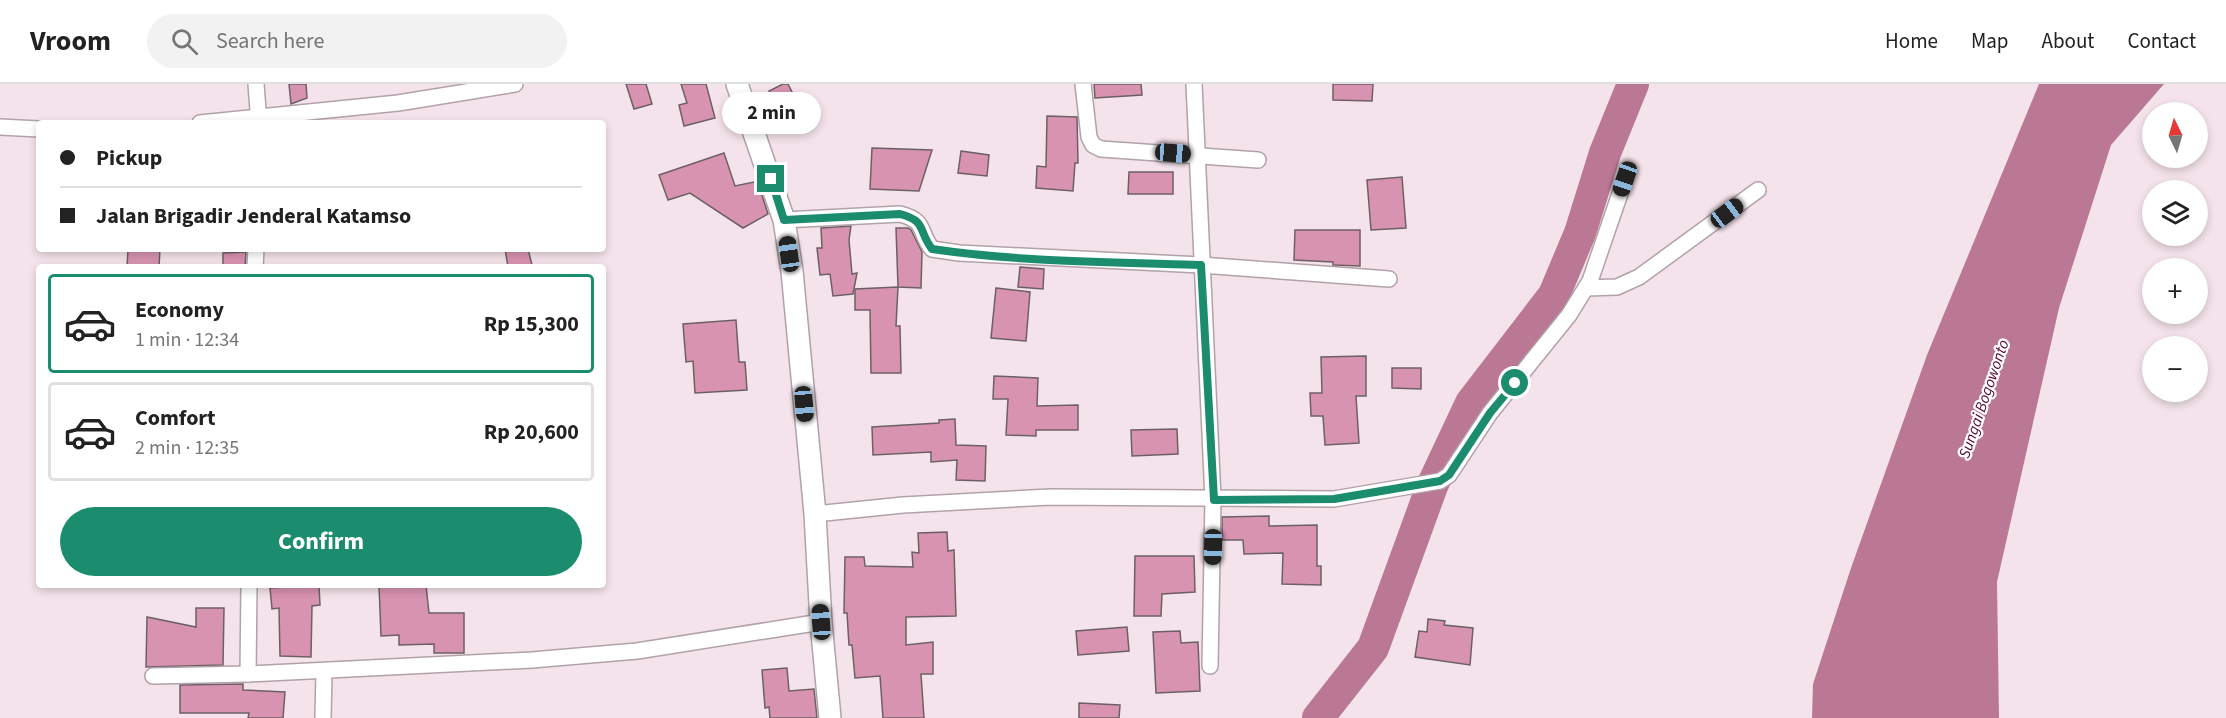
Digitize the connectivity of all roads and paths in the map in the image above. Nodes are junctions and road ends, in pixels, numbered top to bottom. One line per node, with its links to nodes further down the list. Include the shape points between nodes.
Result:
1 (256, 84): 6 (street)
2 (515, 84): 6 (street)
3 (737, 84): 13 (main road)
4 (1083, 84): 9 (street, via 1093,145 1101,149)
5 (1194, 84): 9 (street)
6 (259, 120)
7 (0, 127): 8 (street)
8 (36, 129)
9 (1197, 155): 10 (street); 14 (street)
10 (1258, 160)
11 (1625, 179): 16 (street)
12 (1758, 190): 16 (street, via 1639,277 1617,287)
13 (784, 220): 14 (street, via 900,214 922,225 932,249); 18 (main road)
14 (1201, 265): 15 (street); 17 (street)
15 (1389, 279)
16 (1586, 288): 17 (street, via 1490,413 1449,475 1440,481 1334,499)
17 (1214, 500): 18 (street, via 1050,497); 21 (street)
18 (815, 514): 20 (main road)
19 (249, 588): 23 (street)
20 (821, 622): 22 (street, via 637,651); 26 (main road)
21 (1210, 666)
22 (324, 671): 23 (street); 25 (street)
23 (248, 674): 24 (street)
24 (153, 676)
25 (323, 718)
26 (830, 718)

